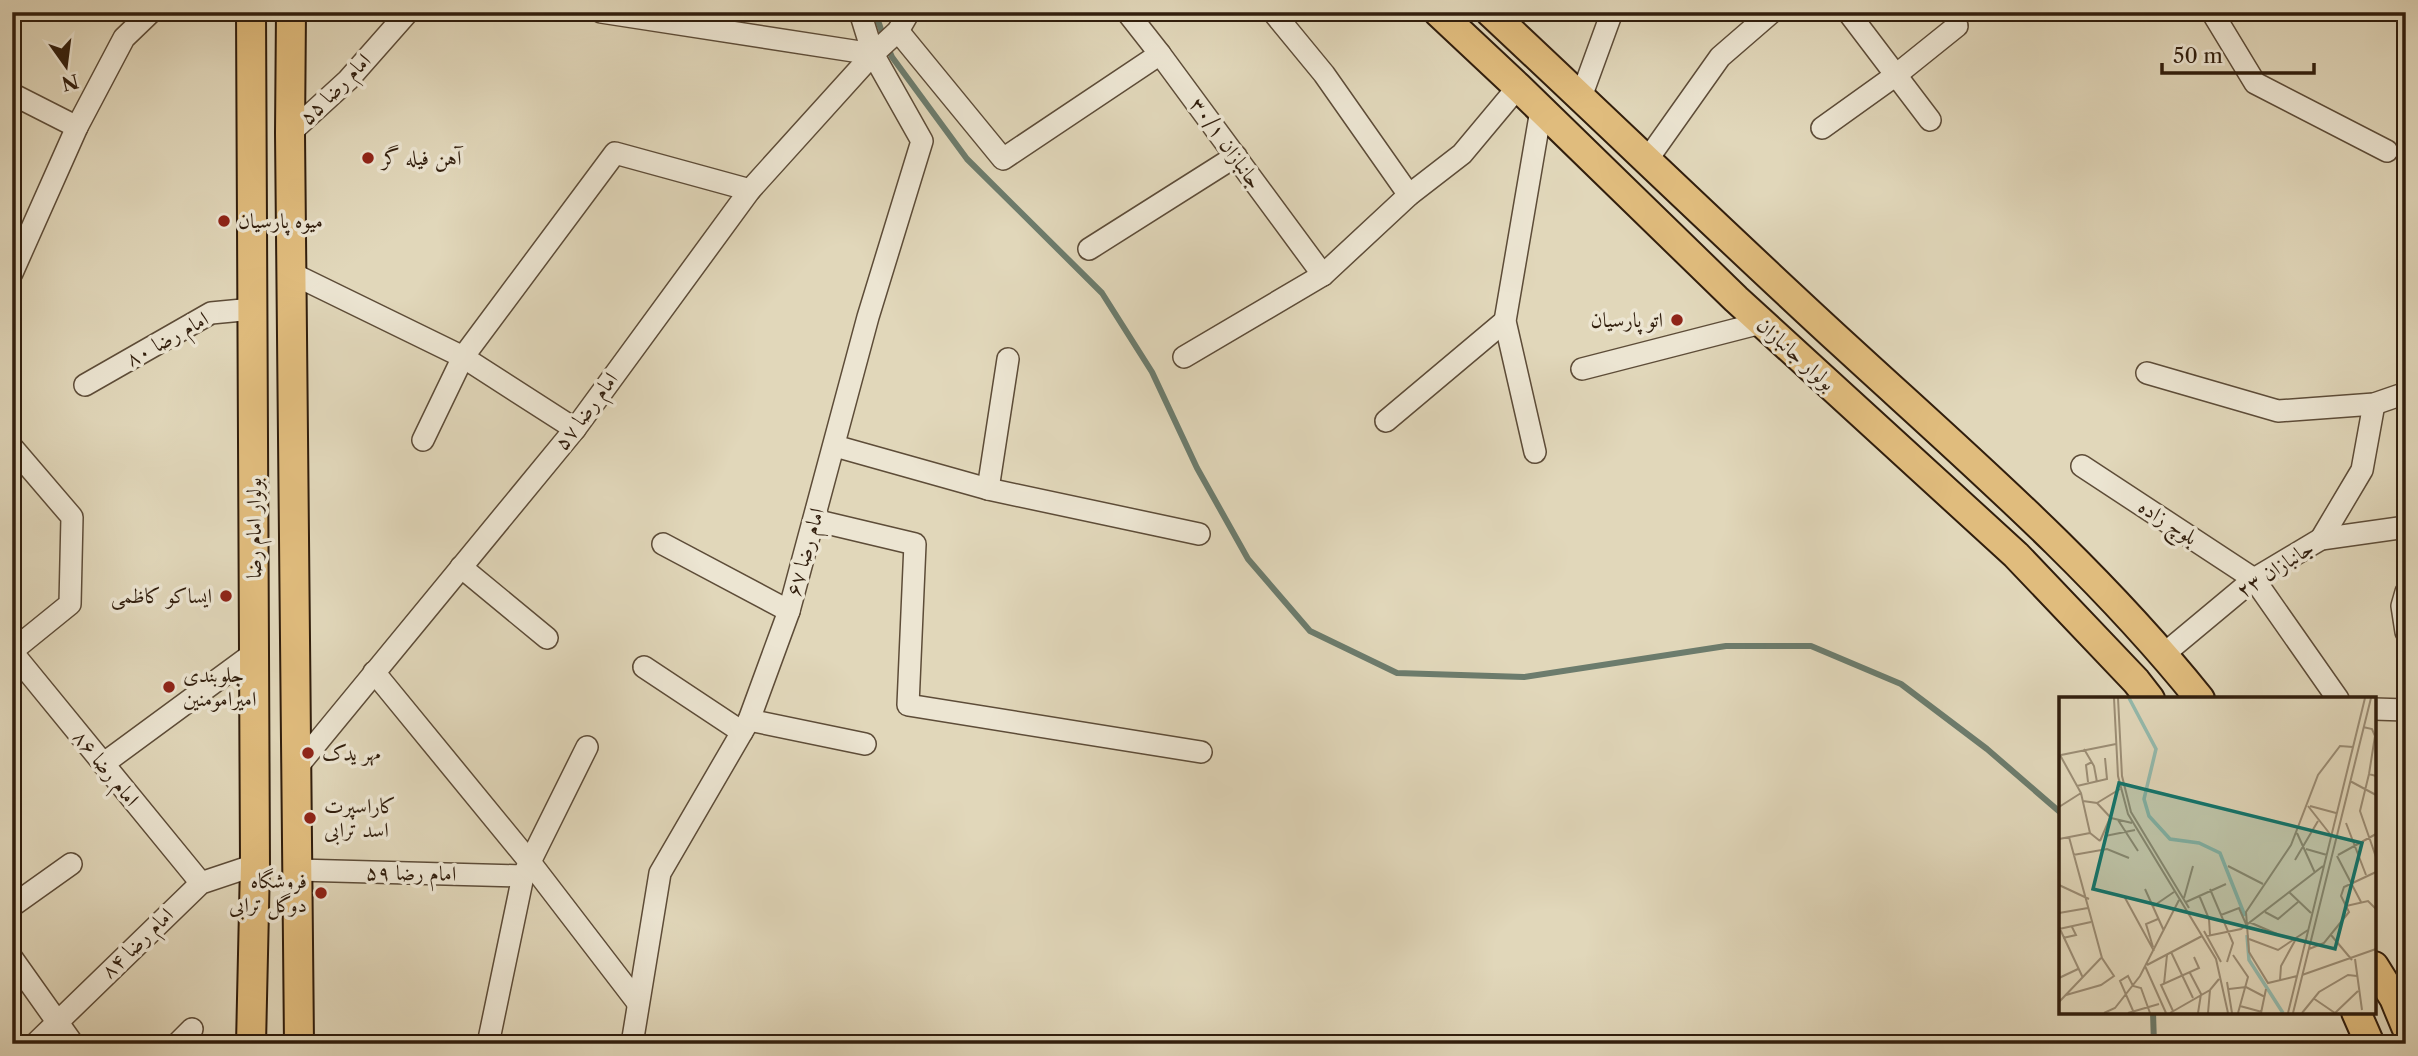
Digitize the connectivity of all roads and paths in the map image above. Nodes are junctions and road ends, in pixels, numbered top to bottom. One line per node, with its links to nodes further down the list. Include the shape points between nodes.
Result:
1 (151, 12): 28 (street, via 124,38)
2 (251, 12): 42 (main road, بولوار امام رضا)
3 (291, 12): 30 (main road, بولوار امام رضا)
4 (395, 12): 19 (street)
5 (408, 12): 19 (street, امام رضا ۵۵)
6 (601, 12): 20 (street)
7 (860, 12): 20 (street, امام رضا ۶۷)
8 (909, 12): 18 (street, امام رضا ۵۷)
9 (1126, 12): 21 (street, جانبازان ۳۰/۱)
10 (1273, 12): 35 (street, via 1324,74)
11 (1438, 12): 23 (main road, بولوار جانبازان)
12 (1490, 12): 25 (main road, بولوار جانبازان)
13 (1612, 12): 25 (street)
14 (1772, 12): 33 (street, via 1720,57)
15 (1848, 12): 22 (street)
16 (2212, 12): 31 (street, via 2255,83)
17 (1957, 26): 22 (street)
18 (898, 31): 20 (street, امام رضا ۵۷); 21 (street, via 1003,159)
19 (389, 34): 30 (street, امام رضا ۵۵, via 348,80)
20 (873, 54): 34 (street, امام رضا ۵۷); 56 (street, امام رضا ۶۷, via 922,141 868,317)
21 (1160, 54): 32 (street, جانبازان ۳۰/۱)
22 (1896, 75): 27 (street); 29 (street)
23 (1518, 87): 26 (main road, بولوار جانبازان); 35 (street, via 1462,154)
24 (12, 94): 28 (street)
25 (1581, 97): 33 (main road, بولوار جانبازان)
26 (1542, 110): 41 (main road, بولوار جانبازان); 43 (street)
27 (1930, 120)
28 (78, 127): 37 (street)
29 (1822, 128)
30 (290, 133): 39 (main road, بولوار امام رضا)
31 (2387, 151)
32 (1236, 156): 36 (street); 40 (street, جانبازان ۳۰/۱)
33 (1647, 160): 38 (main road, بولوار جانبازان)
34 (750, 190): 45 (street, via 615,153); 54 (street, امام رضا ۵۷)
35 (1409, 194): 40 (street)
36 (1089, 250)
37 (14, 266)
38 (1761, 269): 41 (main road); 74 (main road, بولوار جانبازان, via 2037,522)
39 (293, 274): 45 (street); 87 (main road, بولوار امام رضا)
40 (1323, 275): 46 (street)
41 (1735, 299): 44 (main road, بولوار جانبازان)
42 (253, 309): 50 (street, امام رضا ۸۰, via 211,313); 73 (main road, بولوار امام رضا)
43 (1505, 321): 53 (street); 58 (street)
44 (1762, 323): 48 (street); 77 (main road, بولوار جانبازان, via 2016,555)
45 (463, 357): 54 (street); 55 (street)
46 (1184, 357)
47 (1008, 359): 60 (street)
48 (1582, 369)
49 (2147, 373): 52 (street, via 2278,411)
50 (85, 385)
51 (2406, 393): 52 (street)
52 (2374, 404): 64 (street, via 2362,470)
53 (1386, 421)
54 (575, 429): 66 (street, امام رضا ۵۷)
55 (423, 440)
56 (835, 446): 60 (street); 61 (street, امام رضا ۶۷)
57 (12, 447): 72 (street, via 72,517 70,604)
58 (1535, 452)
59 (2082, 466): 67 (street, بلوچ زاده)
60 (988, 489): 63 (street)
61 (814, 520): 69 (street, امام رضا ۶۷); 85 (street, via 915,544 908,705)
62 (2406, 527): 64 (street, جانبازان ۲۳)
63 (1199, 534)
64 (2321, 539): 67 (street, جانبازان ۲۳)
65 (663, 544): 69 (street)
66 (461, 567): 71 (street); 76 (street, امام رضا ۵۷)
67 (2254, 579): 74 (street, جانبازان ۲۳); 79 (street)
68 (2406, 592): 70 (street, via 2402,606)
69 (789, 611): 82 (street, امام رضا ۶۷)
70 (2406, 632)
71 (547, 638)
72 (12, 651): 86 (street, امام رضا ۸۶)
73 (254, 653): 86 (street); 89 (main road, بولوار امام رضا)
74 (2164, 654): 78 (main road, بولوار جانبازان)
75 (644, 667): 82 (street)
76 (374, 672): 87 (street, امام رضا ۵۷); 90 (street)
77 (2148, 697)
78 (2198, 697)
79 (2337, 697)
80 (2376, 709): 81 (street)
81 (2406, 710)
82 (746, 726): 83 (street); 97 (street, امام رضا ۶۷, via 660,873)
83 (865, 744)
84 (587, 747): 90 (street)
85 (1201, 752)
86 (103, 764): 92 (street, امام رضا ۸۶)
87 (297, 766): 91 (main road, بولوار امام رضا)
88 (71, 864): 93 (street)
89 (255, 865): 92 (street, امام رضا ۸۴); 103 (main road, بولوار امام رضا)
90 (526, 869): 91 (street, امام رضا ۵۹); 97 (street); 105 (street)
91 (298, 870): 104 (main road, بولوار امام رضا)
92 (201, 883): 99 (street, امام رضا ۸۴)
93 (12, 906)
94 (12, 958): 99 (street)
95 (2376, 968): 96 (main road)
96 (2400, 993): 100 (main road)
97 (638, 1003): 106 (street, امام رضا ۶۷)
98 (2357, 1014): 107 (main road)
99 (56, 1021): 101 (street, امام رضا ۸۴); 102 (street)
100 (2406, 1027)
101 (35, 1044)
102 (73, 1044)
103 (251, 1044)
104 (299, 1044)
105 (488, 1044)
106 (632, 1044)
107 (2370, 1044)

